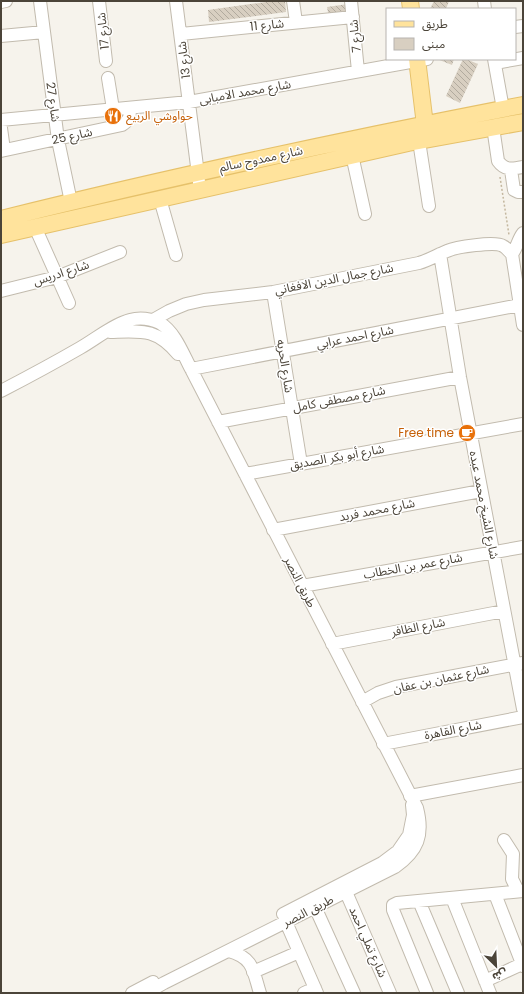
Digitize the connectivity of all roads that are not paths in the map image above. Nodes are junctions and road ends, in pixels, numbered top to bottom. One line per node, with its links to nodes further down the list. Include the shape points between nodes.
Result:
1 (6, 1): 7 (street)
2 (40, 1): 10 (street, شارع 27)
3 (100, 1): 14 (street, شارع 17)
4 (176, 1): 11 (street, شارع 13)
5 (293, 1): 9 (street)
6 (351, 1): 8 (street, شارع 7)
7 (1, 2)
8 (352, 17): 9 (street, شارع 11); 16 (street, شارع 7)
9 (296, 22): 11 (street, شارع 11)
10 (44, 32): 12 (street); 23 (street, شارع 27)
11 (181, 34): 18 (street, شارع 13)
12 (1, 36)
13 (422, 60): 16 (street, شارع محمد الامبابى); 26 (main road)
14 (106, 61)
15 (494, 61): 22 (street)
16 (358, 71): 18 (street, شارع محمد الامبابى)
17 (108, 78): 21 (street)
18 (189, 102): 20 (street, شارع محمد الامبابى); 37 (street, شارع 13)
19 (523, 105): 22 (main road, شارع ممدوح سالم)
20 (130, 108): 21 (street, شارع محمد الامبابى); 29 (street, شارع 25, via 130,117 122,125)
21 (113, 109): 23 (street, شارع محمد الامبابى)
22 (503, 109): 26 (main road, شارع ممدوح سالم)
23 (55, 114): 24 (street, شارع محمد الامبابى); 29 (street, شارع 27)
24 (1, 120)
25 (523, 122): 27 (main road, شارع ممدوح سالم)
26 (429, 124): 31 (main road, شارع ممدوح سالم)
27 (493, 127): 30 (main road, شارع ممدوح سالم); 36 (street, via 498,161)
28 (1, 128): 32 (street)
29 (58, 140): 32 (street, شارع 25); 41 (street, شارع 27)
30 (419, 141): 33 (main road, شارع ممدوح سالم); 42 (street)
31 (333, 143): 34 (main road); 37 (main road, شارع ممدوح سالم)
32 (2, 150)
33 (352, 156): 34 (main road, شارع ممدوح سالم); 43 (street)
34 (336, 159): 38 (main road, شارع ممدوح سالم)
35 (523, 167): 36 (street)
36 (511, 170): 39 (street, via 514,190)
37 (197, 173): 38 (street, شارع 13); 41 (main road, شارع ممدوح سالم)
38 (200, 190): 40 (main road, شارع ممدوح سالم)
39 (523, 192)
40 (160, 199): 45 (main road, شارع ممدوح سالم); 51 (street)
41 (71, 202): 44 (main road, شارع ممدوح سالم)
42 (429, 206)
43 (365, 214)
44 (1, 219)
45 (35, 227): 47 (main road, شارع ممدوح سالم); 52 (street)
46 (523, 233): 50 (street, via 519,238)
47 (1, 235)
48 (120, 252): 52 (street, شارع ادريس)
49 (440, 254): 50 (street, شارع جمال الدين الافغاني, via 457,248 496,244); 54 (street, شارع جمال الدين الافغاني, via 419,263); 58 (street, شارع الشيخ محمد عبده)
50 (516, 254): 55 (street)
51 (176, 255)
52 (57, 277): 53 (street, شارع ادريس); 56 (street)
53 (1, 291)
54 (272, 292): 59 (street, شارع جمال الدين الافغاني, via 198,301 169,311); 62 (street, شارع الحريه)
55 (520, 292): 57 (street)
56 (69, 303)
57 (520, 306): 58 (street, شارع احمد عرابي); 60 (street)
58 (450, 319): 62 (street, شارع احمد عرابي); 64 (street, شارع الشيخ محمد عبده)
59 (153, 320): 61 (street, via 130,320); 63 (street, via 171,334)
60 (523, 325)
61 (107, 332): 63 (street, via 147,332 160,337 171,345); 65 (street)
62 (282, 351): 63 (street, شارع احمد عرابي); 66 (street, شارع الحريه)
63 (190, 369): 67 (street, طريق النصر)
64 (460, 377): 66 (street, شارع مصطفى كامل); 69 (street, شارع الشيخ محمد عبده)
65 (1, 390)
66 (292, 408): 67 (street, شارع مصطفى كامل); 70 (street, شارع الحريه)
67 (218, 422): 71 (street, طريق النصر)
68 (523, 424): 69 (street, شارع أبو بكر الصديق)
69 (470, 433): 70 (street, شارع أبو بكر الصديق); 72 (street, شارع الشيخ محمد عبده)
70 (301, 464): 71 (street, شارع أبو بكر الصديق)
71 (245, 474): 73 (street, طريق النصر)
72 (481, 491): 73 (street, شارع محمد فريد); 75 (street, شارع الشيخ محمد عبده)
73 (273, 530): 76 (street, طريق النصر)
74 (523, 547): 75 (street, شارع عمر بن الخطاب)
75 (493, 552): 76 (street, شارع عمر بن الخطاب); 77 (street, شارع الشيخ محمد عبده)
76 (302, 586): 78 (street, طريق النصر)
77 (504, 611): 78 (street, شارع الظافر); 79 (street, شارع الشيخ محمد عبده)
78 (332, 644): 80 (street, طريق النصر)
79 (519, 664): 80 (street, شارع عثمان بن عفان, via 396,687); 81 (street, شارع الشيخ محمد عبده)
80 (362, 702): 83 (street, طريق النصر)
81 (523, 709)
82 (523, 717): 83 (street, شارع القاهرة)
83 (383, 744): 85 (street, طريق النصر)
84 (523, 775): 85 (street)
85 (410, 796): 88 (street, طريق النصر, via 417,808 420,821 420,835 415,848 407,859 396,867); 100 (street, طريق النصر, via 413,815 409,835 398,851 388,859)
86 (504, 840): 87 (street, via 513,854 512,879)
87 (521, 891): 89 (street)
88 (346, 892): 92 (street, طريق النصر); 105 (street, شارع تملي احمد)
89 (495, 894): 90 (street); 96 (street)
90 (452, 898): 91 (street); 98 (street)
91 (420, 901): 106 (street, via 397,903 393,905 393,910); 107 (street)
92 (315, 907): 93 (street, طريق النصر); 104 (street)
93 (286, 922): 94 (street, طريق النصر); 95 (street)
94 (228, 951): 97 (street, via 246,958); 101 (street, طريق النصر)
95 (299, 952): 97 (street); 99 (street)
96 (523, 965): 98 (street)
97 (253, 972): 102 (street)
98 (485, 981): 108 (street)
99 (316, 991): 103 (street)
100 (132, 993)
101 (146, 993)
102 (260, 993)
103 (304, 993)
104 (354, 993)
105 (390, 993)
106 (427, 993)
107 (458, 993)
108 (490, 993)

